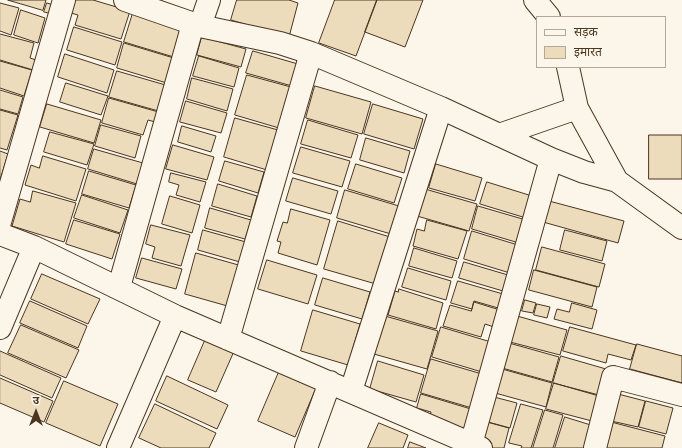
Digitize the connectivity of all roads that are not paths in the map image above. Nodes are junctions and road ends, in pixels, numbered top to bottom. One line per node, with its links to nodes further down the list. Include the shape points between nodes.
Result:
1 (64, 0): 14 (street)
2 (125, 0): 6 (street)
3 (209, 0): 6 (street)
4 (535, 0): 5 (street)
5 (548, 16)
6 (196, 25): 7 (street, via 280,43); 18 (street)
7 (311, 54): 9 (street); 21 (street)
8 (568, 68): 10 (street)
9 (440, 108): 11 (street); 23 (street)
10 (577, 108): 11 (street); 13 (street)
11 (499, 135): 12 (street)
12 (551, 159): 13 (street); 25 (street)
13 (617, 181): 15 (street)
14 (0, 222)
15 (682, 228)
16 (0, 234): 17 (street)
17 (34, 247): 18 (street); 20 (street)
18 (119, 287): 19 (street)
19 (175, 316): 21 (street); 26 (street)
20 (0, 328)
21 (228, 339): 22 (street)
22 (330, 382): 23 (street); 27 (street)
23 (351, 391): 25 (street)
24 (682, 395): 28 (street, via 613,377)
25 (474, 447)
26 (118, 448)
27 (306, 448)
28 (595, 448)

